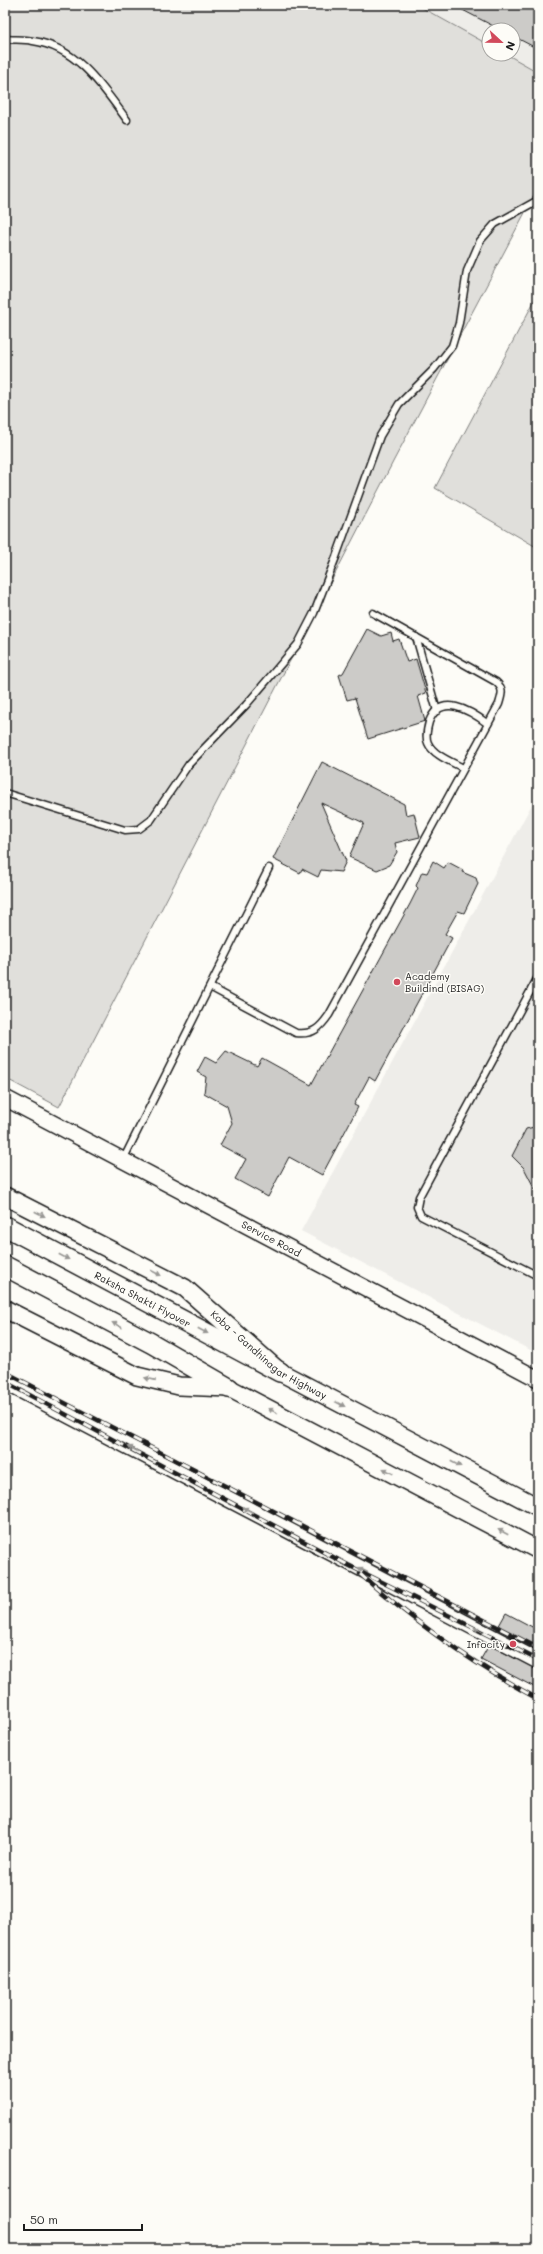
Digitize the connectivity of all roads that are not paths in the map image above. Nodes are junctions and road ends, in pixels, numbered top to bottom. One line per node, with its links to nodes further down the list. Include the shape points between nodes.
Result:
1 (5, 39): 2 (lane, via 34,41 64,52 87,68)
2 (128, 120)
3 (538, 200): 9 (lane, via 495,224 480,241 467,271 460,322 452,346 434,369 399,404 380,436 314,613 298,644 246,705 189,764 151,820 139,829 125,830)
4 (373, 613): 5 (lane)
5 (416, 637): 6 (lane); 7 (lane, via 501,687 499,704)
6 (437, 711): 7 (lane, via 445,706 453,706 475,714); 8 (lane, via 430,720 426,732 428,743 435,751)
7 (488, 724): 8 (lane)
8 (463, 768): 12 (lane, via 329,1015 316,1031 307,1034 296,1033)
9 (5, 792)
10 (269, 868): 12 (lane)
11 (538, 977): 18 (lane, via 419,1197 417,1207 421,1216)
12 (210, 987): 14 (lane)
13 (5, 1098): 14 (street, Service Road)
14 (123, 1160): 21 (street, Service Road)
15 (5, 1196): 20 (main road, Koba - Gandhinagar Highway, one-way to 20, via 185,1288)
16 (5, 1226): 20 (main road, Raksha Shakti Flyover, one-way to 20)
17 (5, 1266): 23 (main road, one-way to 17, via 151,1343)
18 (538, 1276)
19 (5, 1309): 23 (main road, one-way to 19, via 179,1386 137,1376)
20 (280, 1372): 24 (main road, Koba - Gandhinagar Highway, one-way to 24)
21 (538, 1379)
22 (5, 1382): 26 (street, one-way to 22)
23 (229, 1388): 25 (main road, one-way to 23)
24 (538, 1507)
25 (538, 1550)
26 (538, 1661)

